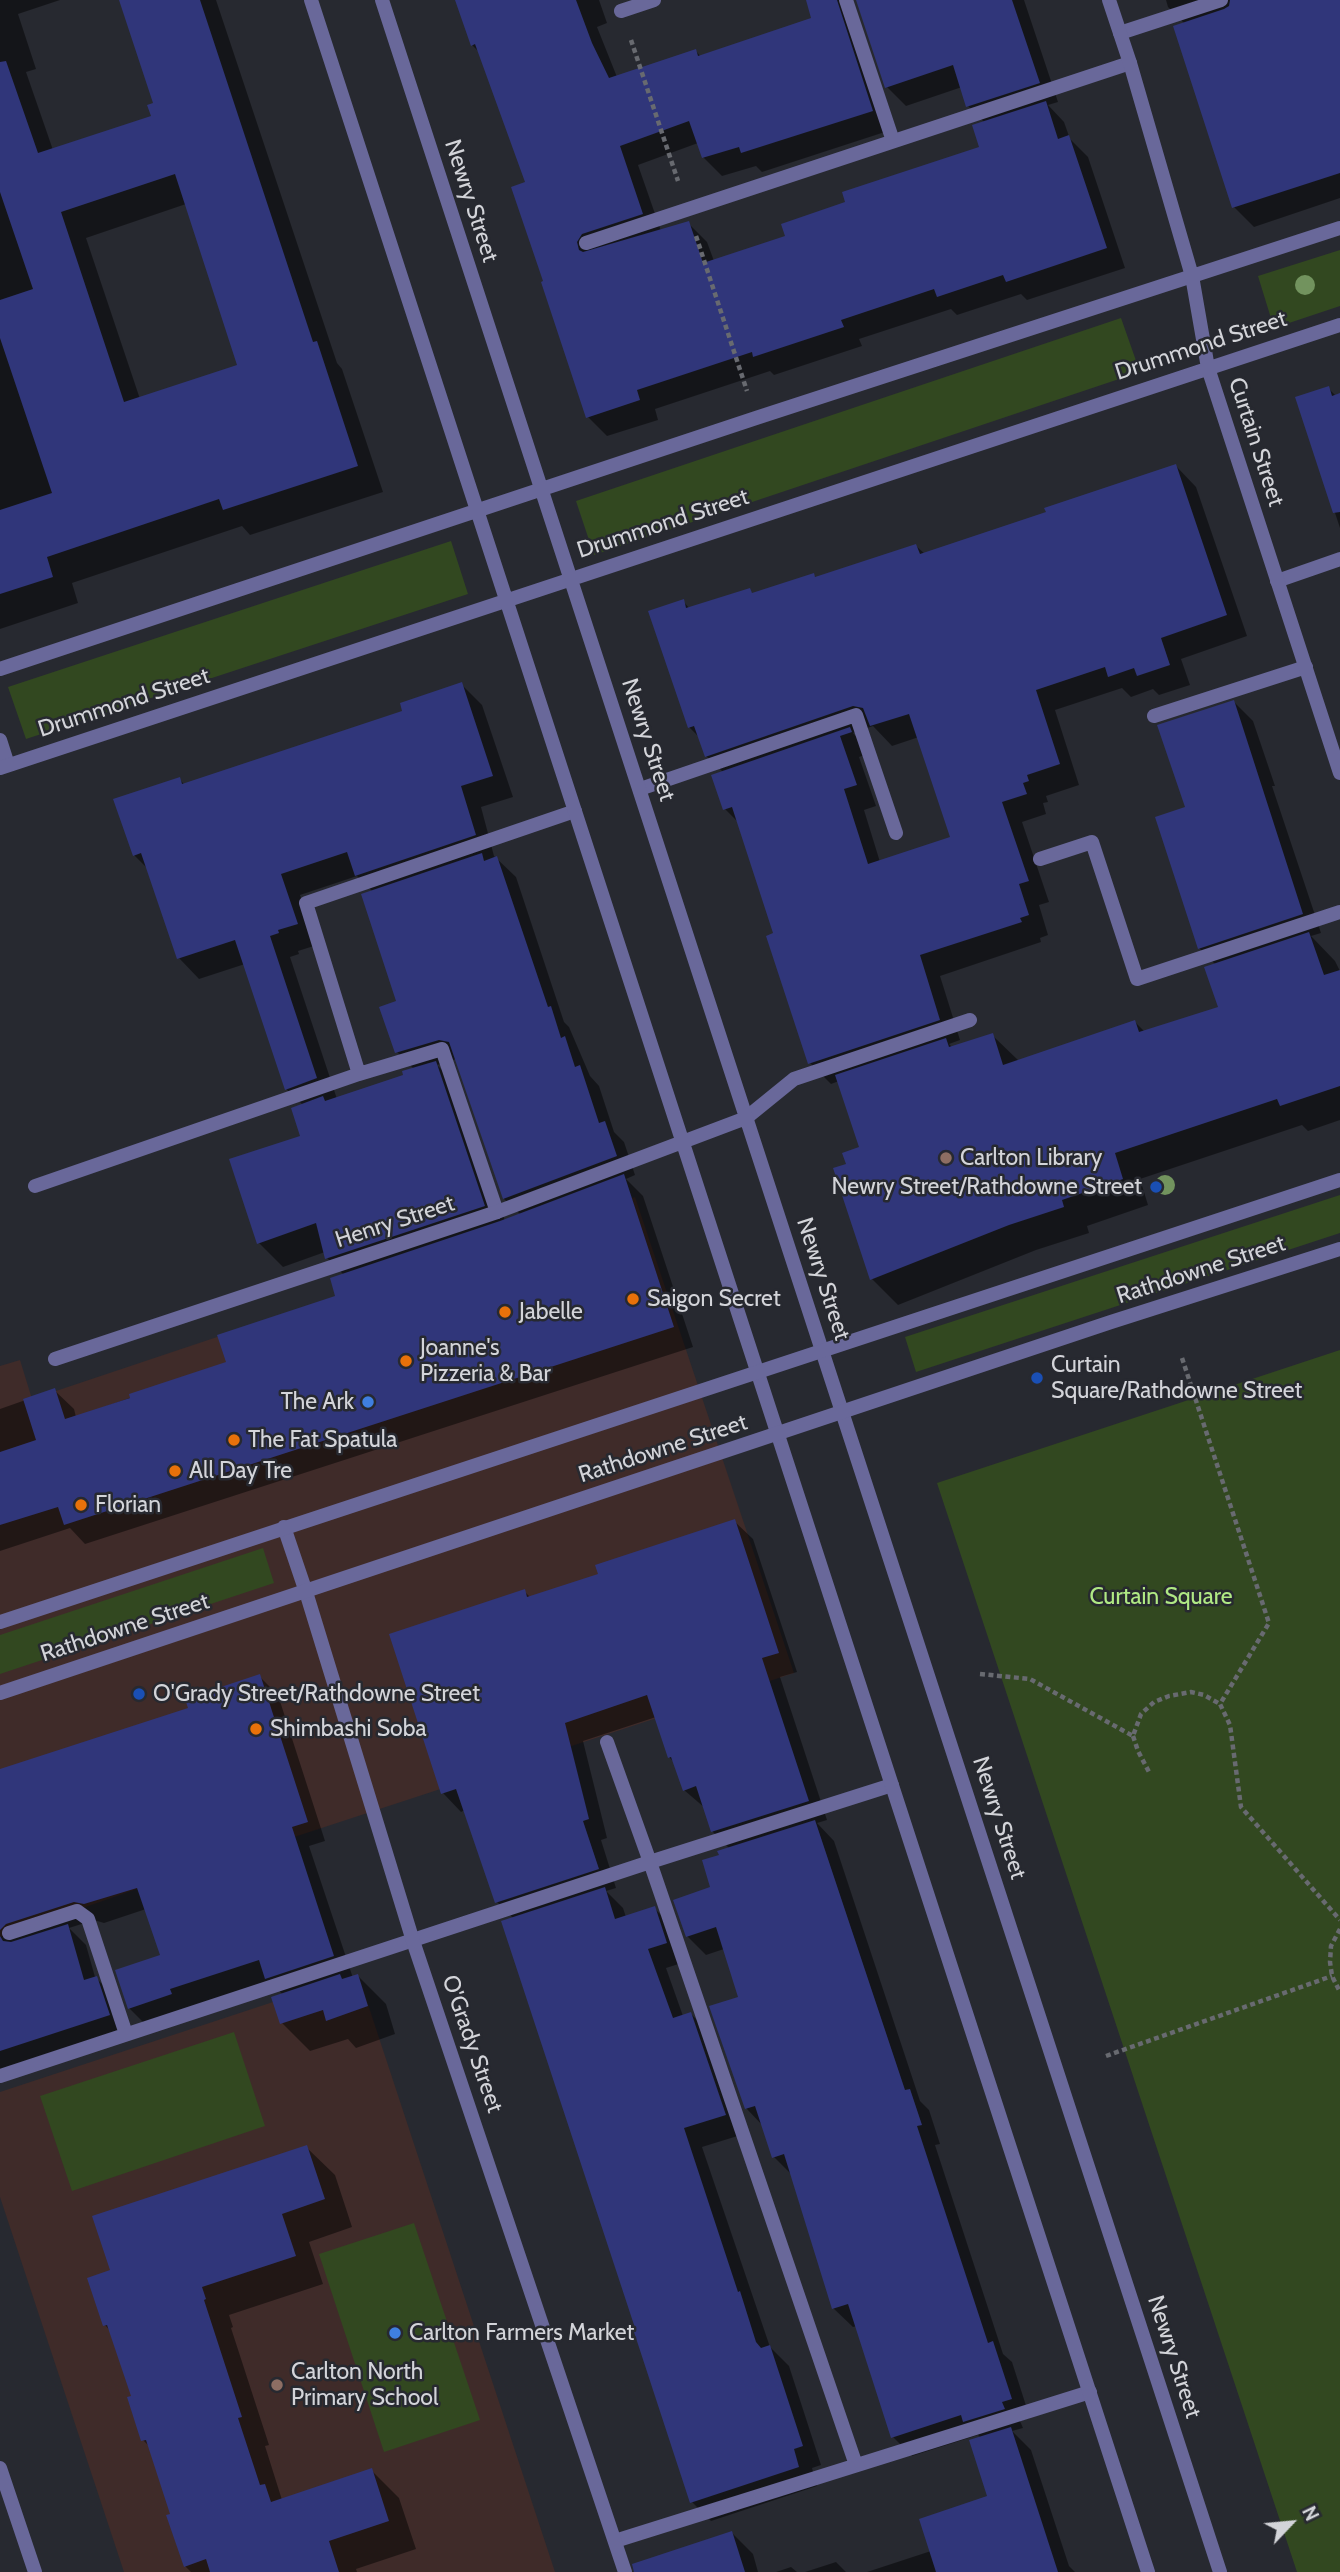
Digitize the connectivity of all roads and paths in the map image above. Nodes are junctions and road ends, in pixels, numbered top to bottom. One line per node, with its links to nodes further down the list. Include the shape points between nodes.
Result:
1 (312, 0): 17 (street)
2 (382, 0): 16 (street, Newry Street)
3 (654, 0): 7 (street)
4 (846, 0): 10 (street)
5 (1109, 0): 8 (street, Curtain Street)
6 (1221, 0): 8 (street)
7 (621, 11)
8 (1120, 33): 9 (street, Curtain Street)
9 (1130, 63): 10 (street); 13 (street, Curtain Street)
10 (893, 141): 12 (street)
11 (1340, 228): 13 (street)
12 (586, 243)
13 (1192, 276): 15 (street, Curtain Street); 16 (street)
14 (1340, 325): 15 (street, Drummond Street)
15 (1208, 368): 19 (street, Drummond Street); 20 (street, Curtain Street)
16 (541, 489): 17 (street); 19 (street, Newry Street)
17 (477, 511): 21 (street); 23 (street)
18 (1340, 559): 20 (street)
19 (570, 578): 21 (street, Drummond Street); 28 (street, Newry Street)
20 (1277, 581): 22 (street, Curtain Street)
21 (506, 600): 26 (street, Drummond Street); 29 (street)
22 (1306, 667): 24 (street); 27 (street, Curtain Street)
23 (0, 669)
24 (1154, 716)
25 (0, 740): 26 (street)
26 (4, 766)
27 (1340, 773)
28 (640, 789): 30 (street, via 856,715); 35 (street, Newry Street)
29 (576, 811): 34 (street, via 306,903); 36 (street)
30 (896, 833)
31 (1040, 859): 32 (street, via 1092,842 1137,979)
32 (1340, 912)
33 (970, 1020): 35 (street, Henry Street, via 794,1079)
34 (359, 1074): 38 (street); 39 (street, via 442,1049)
35 (746, 1118): 36 (street, Henry Street); 41 (street, Newry Street)
36 (682, 1143): 39 (street, Henry Street); 44 (street)
37 (1340, 1180): 41 (street, Rathdowne Street)
38 (35, 1186)
39 (497, 1212): 43 (street, Henry Street)
40 (1340, 1249): 45 (street, Rathdowne Street)
41 (823, 1349): 44 (street, Rathdowne Street); 45 (street, Newry Street)
42 (1182, 1357): 52 (path, via 1269,1623)
43 (55, 1359)
44 (758, 1370): 46 (street); 47 (street, Rathdowne Street)
45 (842, 1412): 46 (street, Rathdowne Street); 74 (street, Newry Street)
46 (777, 1434): 48 (street, Rathdowne Street); 56 (street)
47 (284, 1527): 48 (street, O'Grady Street); 49 (street, Rathdowne Street)
48 (306, 1592): 51 (street, Rathdowne Street); 61 (street, O'Grady Street)
49 (0, 1622)
50 (980, 1674): 53 (path, via 1030,1679)
51 (0, 1693)
52 (1220, 1704): 53 (path, via 1191,1692 1169,1696 1141,1714); 58 (path, via 1230,1726 1241,1807)
53 (1133, 1736): 55 (path)
54 (607, 1742): 57 (street)
55 (1149, 1773)
56 (892, 1785): 57 (street); 67 (street)
57 (650, 1862): 61 (street); 68 (street)
58 (1340, 1920)
59 (1340, 1929): 62 (path, via 1331,1946)
60 (9, 1933): 64 (street, via 77,1911 88,1919)
61 (414, 1941): 64 (street); 70 (street, O'Grady Street)
62 (1332, 1976): 63 (path); 65 (path)
63 (1340, 1992)
64 (126, 2034): 66 (street)
65 (1106, 2056)
66 (0, 2076)
67 (1090, 2392): 68 (street); 73 (street)
68 (856, 2465): 70 (street)
69 (0, 2469): 71 (street)
70 (615, 2541): 72 (street, O'Grady Street)
71 (35, 2572)
72 (625, 2572)
73 (1148, 2572)
74 (1220, 2572)

